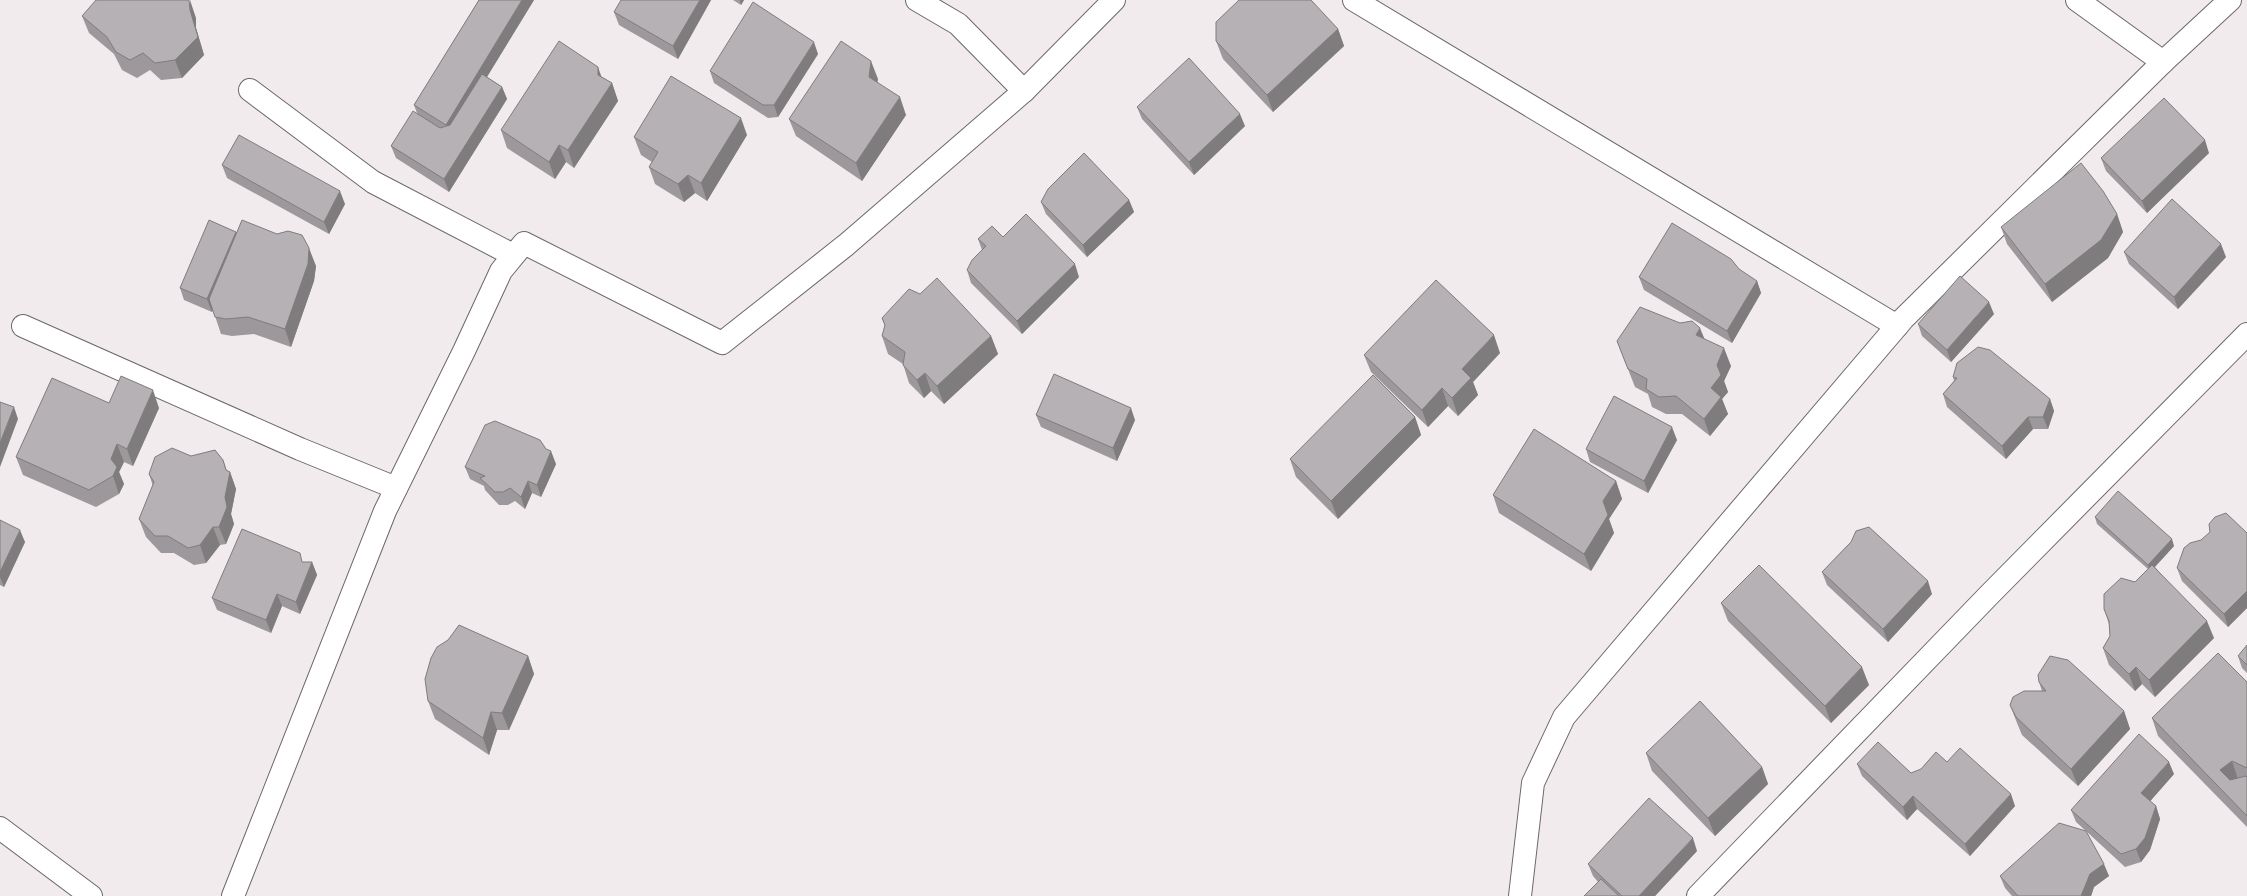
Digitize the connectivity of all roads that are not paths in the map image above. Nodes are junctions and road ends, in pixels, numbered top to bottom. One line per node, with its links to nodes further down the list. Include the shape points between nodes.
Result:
1 (917, 0): 8 (street, via 958,24)
2 (1114, 0): 8 (street)
3 (1354, 0): 11 (street)
4 (2077, 0): 6 (street)
5 (2230, 0): 6 (street)
6 (2163, 62): 11 (street)
7 (250, 90): 9 (street, via 372,182)
8 (1024, 91): 9 (street, via 846,245 722,343 524,243)
9 (513, 255): 13 (street, via 501,270)
10 (24, 326): 13 (street, via 300,449)
11 (1897, 326): 17 (street, via 1564,717 1533,783)
12 (2247, 334): 18 (street, via 1990,594)
13 (396, 488): 16 (street, via 384,511)
14 (0, 828): 15 (street)
15 (91, 896)
16 (233, 896)
17 (1520, 896)
18 (1698, 896)

